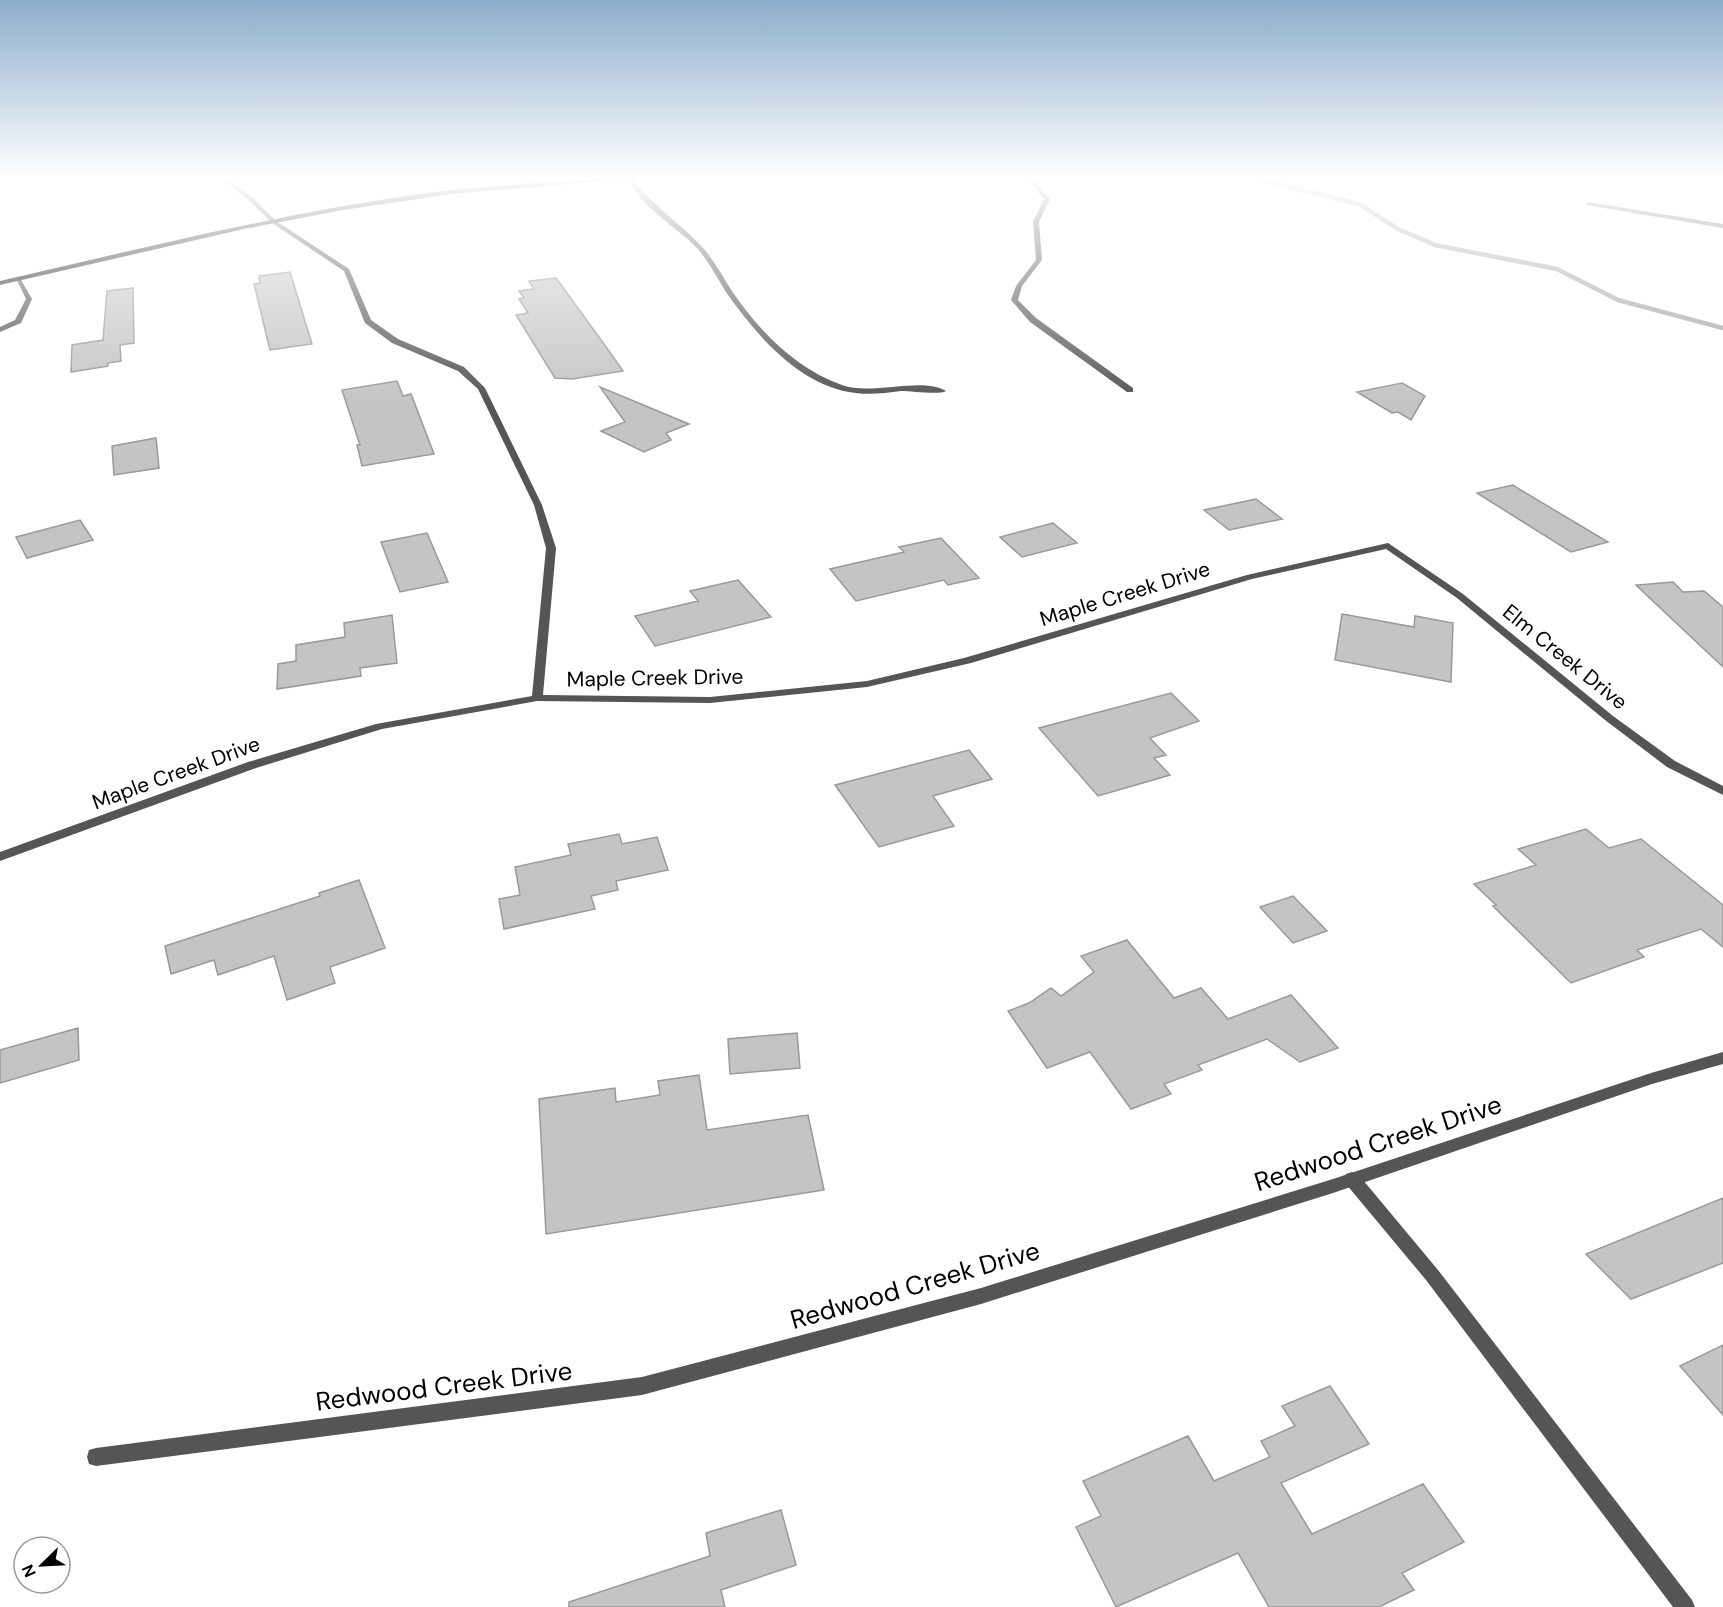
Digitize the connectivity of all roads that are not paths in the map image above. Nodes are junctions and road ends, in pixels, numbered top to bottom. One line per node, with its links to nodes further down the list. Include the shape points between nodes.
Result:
1 (135, 253): 5 (main road)
2 (321, 253): 11 (street, via 347,270 368,321 395,341 461,369 481,388 537,505 551,548)
3 (704, 253): 9 (street, via 736,300 770,340 796,365 825,382 861,391 928,387)
4 (1038, 253): 8 (street, via 1039,260 1019,286 1014,300 1033,320)
5 (18, 279): 6 (main road); 7 (street, via 29,299 18,321)
6 (0, 283)
7 (0, 330)
8 (1130, 390)
9 (942, 391)
10 (1388, 546): 11 (street, Maple Creek Drive, via 1250,577 967,661 867,684 710,700); 12 (street, Elm Creek Drive, via 1460,596 1671,764)
11 (537, 698): 13 (street, Maple Creek Drive, via 380,726 252,765)
12 (1723, 790)
13 (0, 857)
14 (1723, 1058): 15 (street, Redwood Creek Drive)
15 (1352, 1179): 16 (street, Redwood Creek Drive, via 981,1296 642,1386); 17 (street, via 1432,1275)
16 (96, 1457)
17 (1685, 1607)

